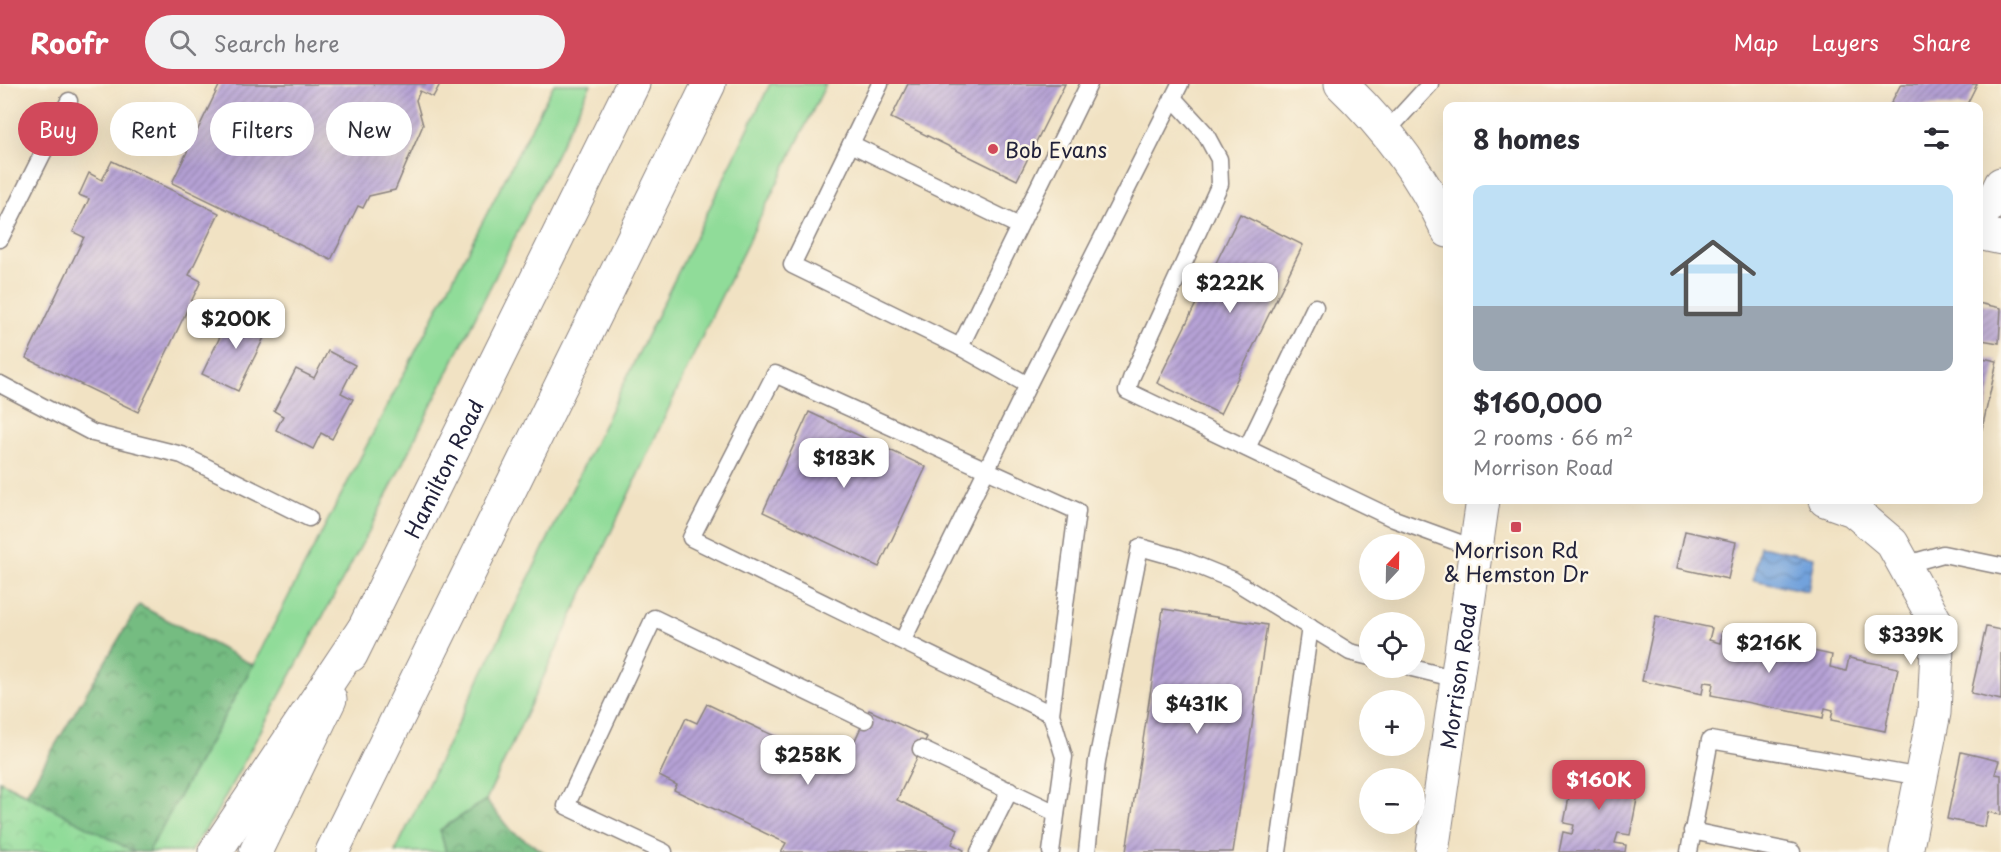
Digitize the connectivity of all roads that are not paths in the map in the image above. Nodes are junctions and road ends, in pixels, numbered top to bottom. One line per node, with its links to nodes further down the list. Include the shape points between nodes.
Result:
1 (633, 84): 31 (main road, Hamilton Road)
2 (709, 84): 45 (main road)
3 (880, 84): 10 (lane)
4 (1089, 84): 14 (lane)
5 (1341, 84): 9 (main road)
6 (1430, 84): 9 (lane)
7 (1176, 91): 21 (lane); 22 (lane, via 1219,159 1220,184 1127,391)
8 (69, 101): 17 (lane)
9 (1386, 132): 13 (main road, via 1410,162)
10 (851, 144): 14 (lane); 19 (lane, via 792,265)
11 (2001, 184): 12 (main road)
12 (1983, 212)
13 (1443, 222)
14 (1020, 226): 19 (lane)
15 (1983, 234): 16 (main road)
16 (2001, 238)
17 (0, 239)
18 (1315, 307): 22 (lane)
19 (960, 347): 21 (lane)
20 (0, 384): 26 (lane, via 93,433 182,454)
21 (1028, 385): 23 (lane)
22 (1247, 448): 27 (lane, via 1394,519)
23 (987, 471): 32 (lane); 32 (lane, via 774,374 691,538); 36 (lane, via 1077,511)
24 (1482, 504): 27 (main road, Morrison Road)
25 (1836, 504): 28 (main road, via 1853,510 1892,543)
26 (309, 518)
27 (1476, 549): 35 (main road, Morrison Road)
28 (1904, 565): 29 (lane, via 1942,554); 39 (main road, via 1938,626 1934,713)
29 (2001, 566)
30 (1310, 627): 33 (lane); 49 (lane, via 1233,580 1140,547 1097,760); 50 (lane)
31 (363, 630): 43 (main road); 44 (main road, Hamilton Road)
32 (903, 640): 36 (lane)
33 (1359, 654)
34 (1425, 671): 35 (lane)
35 (1457, 679): 51 (main road, Morrison Road)
36 (1051, 714): 41 (lane, via 1064,757)
37 (865, 720): 46 (lane, via 654,618 566,806)
38 (921, 749): 40 (lane)
39 (1921, 777): 42 (lane, via 1710,741); 54 (main road)
40 (1010, 790): 41 (lane); 47 (lane)
41 (1056, 813): 48 (lane)
42 (1692, 831): 52 (lane); 53 (lane)
43 (215, 852)
44 (255, 852)
45 (332, 852)
46 (664, 852)
47 (979, 852)
48 (1051, 852)
49 (1087, 852)
50 (1278, 852)
51 (1432, 852)
52 (1689, 852)
53 (1792, 852)
54 (1906, 852)

